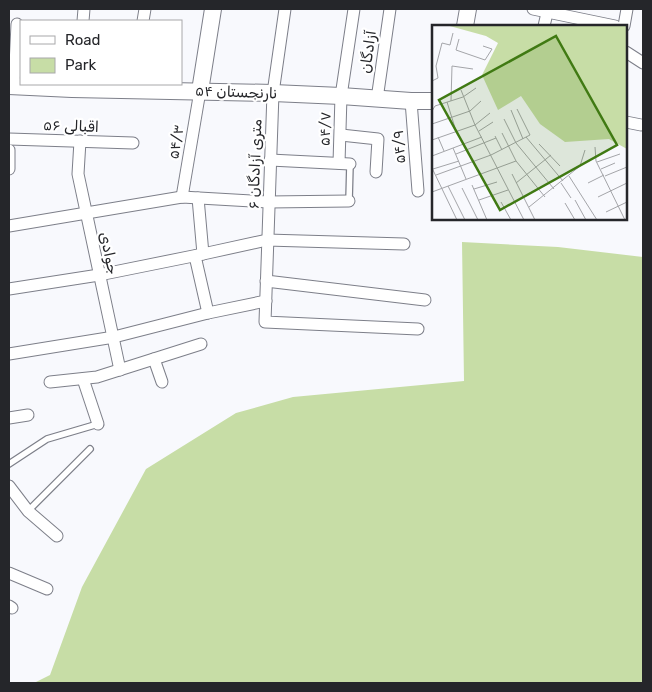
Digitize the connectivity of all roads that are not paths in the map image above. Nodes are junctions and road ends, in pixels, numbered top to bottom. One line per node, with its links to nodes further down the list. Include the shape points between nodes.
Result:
1 (214, 9): 18 (street)
2 (285, 9): 19 (street, ۶ متری آزادگان)
3 (354, 9): 20 (street, ۵۴/۷)
4 (390, 9): 21 (street, آزادگان)
5 (468, 9): 10 (street)
6 (533, 9): 8 (street)
7 (628, 9): 13 (street)
8 (548, 10): 11 (street); 12 (street)
9 (16, 24): 16 (street)
10 (465, 25)
11 (544, 25)
12 (611, 25)
13 (624, 25)
14 (627, 53): 15 (street)
15 (643, 63)
16 (12, 86): 17 (street, نارنجستان ۵۴)
17 (72, 86): 18 (street, نارنجستان ۵۴)
18 (200, 91): 19 (street, نارنجستان ۵۴); 36 (street, ۵۴/۳)
19 (272, 93): 20 (street, نارنجستان ۵۴); 31 (street, ۶ متری آزادگان)
20 (341, 96): 21 (street, نارنجستان ۵۴); 26 (street, ۵۴/۷)
21 (377, 99): 22 (street, نارنجستان ۵۴)
22 (411, 101): 23 (street, نارنجستان ۵۴); 35 (street, ۵۴/۹)
23 (432, 101)
24 (627, 122): 25 (street)
25 (641, 125)
26 (341, 135): 32 (street, ۵۴/۷); 34 (street, via 378,139)
27 (9, 138): 28 (street, اقبالی ۵۶)
28 (80, 141): 29 (street, اقبالی ۵۶); 40 (street, جوادی, via 78,174)
29 (133, 143)
30 (9, 150): 33 (street)
31 (270, 160): 32 (street); 39 (street, ۶ متری آزادگان)
32 (345, 163): 38 (lane)
33 (9, 169)
34 (376, 172)
35 (418, 191)
36 (182, 197): 37 (street); 40 (street)
37 (198, 198): 39 (street); 44 (street)
38 (349, 201): 39 (street)
39 (268, 202): 42 (street, ۶ متری آزادگان)
40 (85, 212): 41 (street); 45 (street, جوادی)
41 (9, 226)
42 (267, 240): 43 (street); 44 (street); 46 (street, ۶ متری آزادگان)
43 (404, 244)
44 (199, 255): 45 (street); 50 (street)
45 (99, 275): 47 (street); 52 (street, جوادی)
46 (266, 281): 48 (street); 49 (street, ۶ متری آزادگان)
47 (9, 289)
48 (425, 300)
49 (266, 301): 50 (street); 51 (street, ۶ متری آزادگان, via 265,322)
50 (208, 312): 52 (street)
51 (418, 329)
52 (114, 338): 54 (street); 56 (street, جوادی)
53 (201, 344): 55 (street)
54 (9, 354)
55 (154, 360): 56 (street); 59 (street)
56 (120, 370): 57 (street)
57 (83, 379): 58 (street); 62 (street)
58 (50, 382)
59 (162, 382)
60 (28, 415): 61 (street)
61 (9, 418)
62 (98, 424): 64 (lane, via 47,438)
63 (90, 449): 66 (lane)
64 (9, 464)
65 (9, 486): 66 (street)
66 (28, 511): 67 (street)
67 (57, 536)
68 (9, 573): 69 (street)
69 (47, 588)

